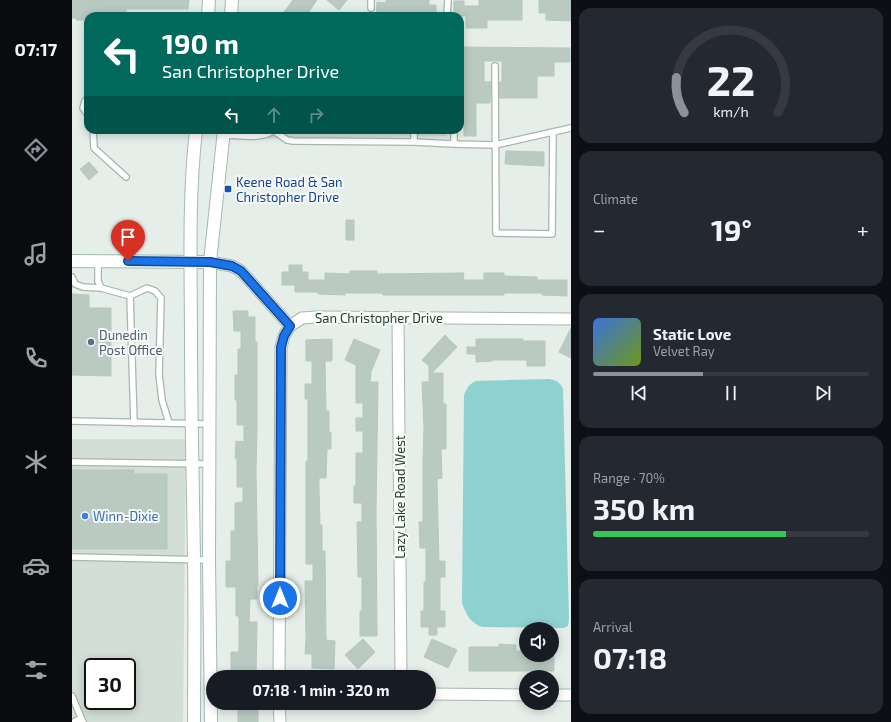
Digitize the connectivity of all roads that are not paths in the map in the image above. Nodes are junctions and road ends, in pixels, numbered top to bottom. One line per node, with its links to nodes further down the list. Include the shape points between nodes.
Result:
1 (209, 0): 6 (main road)
2 (232, 0): 7 (main road)
3 (371, 0): 5 (lane)
4 (448, 0): 8 (lane)
5 (371, 8)
6 (208, 12)
7 (231, 12)
8 (447, 12)
9 (495, 66): 22 (lane)
10 (571, 128): 11 (lane)
11 (553, 132): 22 (lane); 22 (lane, via 552,234 496,233)
12 (93, 134): 23 (lane, via 94,148)
13 (196, 134): 26 (main road, via 191,196)
14 (223, 134): 27 (main road)
15 (242, 134): 16 (lane)
16 (268, 134)
17 (279, 134): 20 (lane, via 293,141)
18 (414, 134): 20 (lane)
19 (454, 134): 21 (lane)
20 (414, 142): 21 (lane)
21 (454, 144): 22 (lane)
22 (495, 145)
23 (126, 177)
24 (72, 261): 25 (main road)
25 (98, 261): 26 (main road); 29 (lane, via 98,281)
26 (191, 262): 27 (main road); 37 (main road)
27 (210, 262): 33 (street, via 232,266 241,271); 38 (main road)
28 (72, 277): 29 (lane, via 75,284 83,288)
29 (101, 288): 30 (lane)
30 (130, 296): 35 (lane); 36 (lane, via 147,288 155,291 161,298 159,374 162,400)
31 (398, 318): 32 (street, San Christopher Drive); 33 (street, San Christopher Drive, via 302,318); 46 (street, Lazy Lake Road West)
32 (571, 319)
33 (290, 326): 45 (street, via 281,347)
34 (72, 421): 35 (lane)
35 (134, 423): 36 (lane)
36 (169, 423): 37 (lane)
37 (191, 424): 38 (lane); 40 (main road)
38 (209, 424): 41 (main road)
39 (72, 462): 40 (lane)
40 (192, 464): 41 (lane); 43 (main road)
41 (209, 464): 44 (main road)
42 (72, 557): 43 (lane)
43 (194, 560): 44 (lane); 55 (main road)
44 (210, 560): 56 (main road)
45 (279, 670)
46 (402, 670)
47 (436, 694): 48 (street)
48 (519, 695)
49 (559, 695): 50 (street)
50 (571, 695)
51 (72, 696): 53 (lane)
52 (279, 710): 57 (street)
53 (82, 720): 54 (lane)
54 (74, 722)
55 (194, 722)
56 (211, 722)
57 (280, 722)

